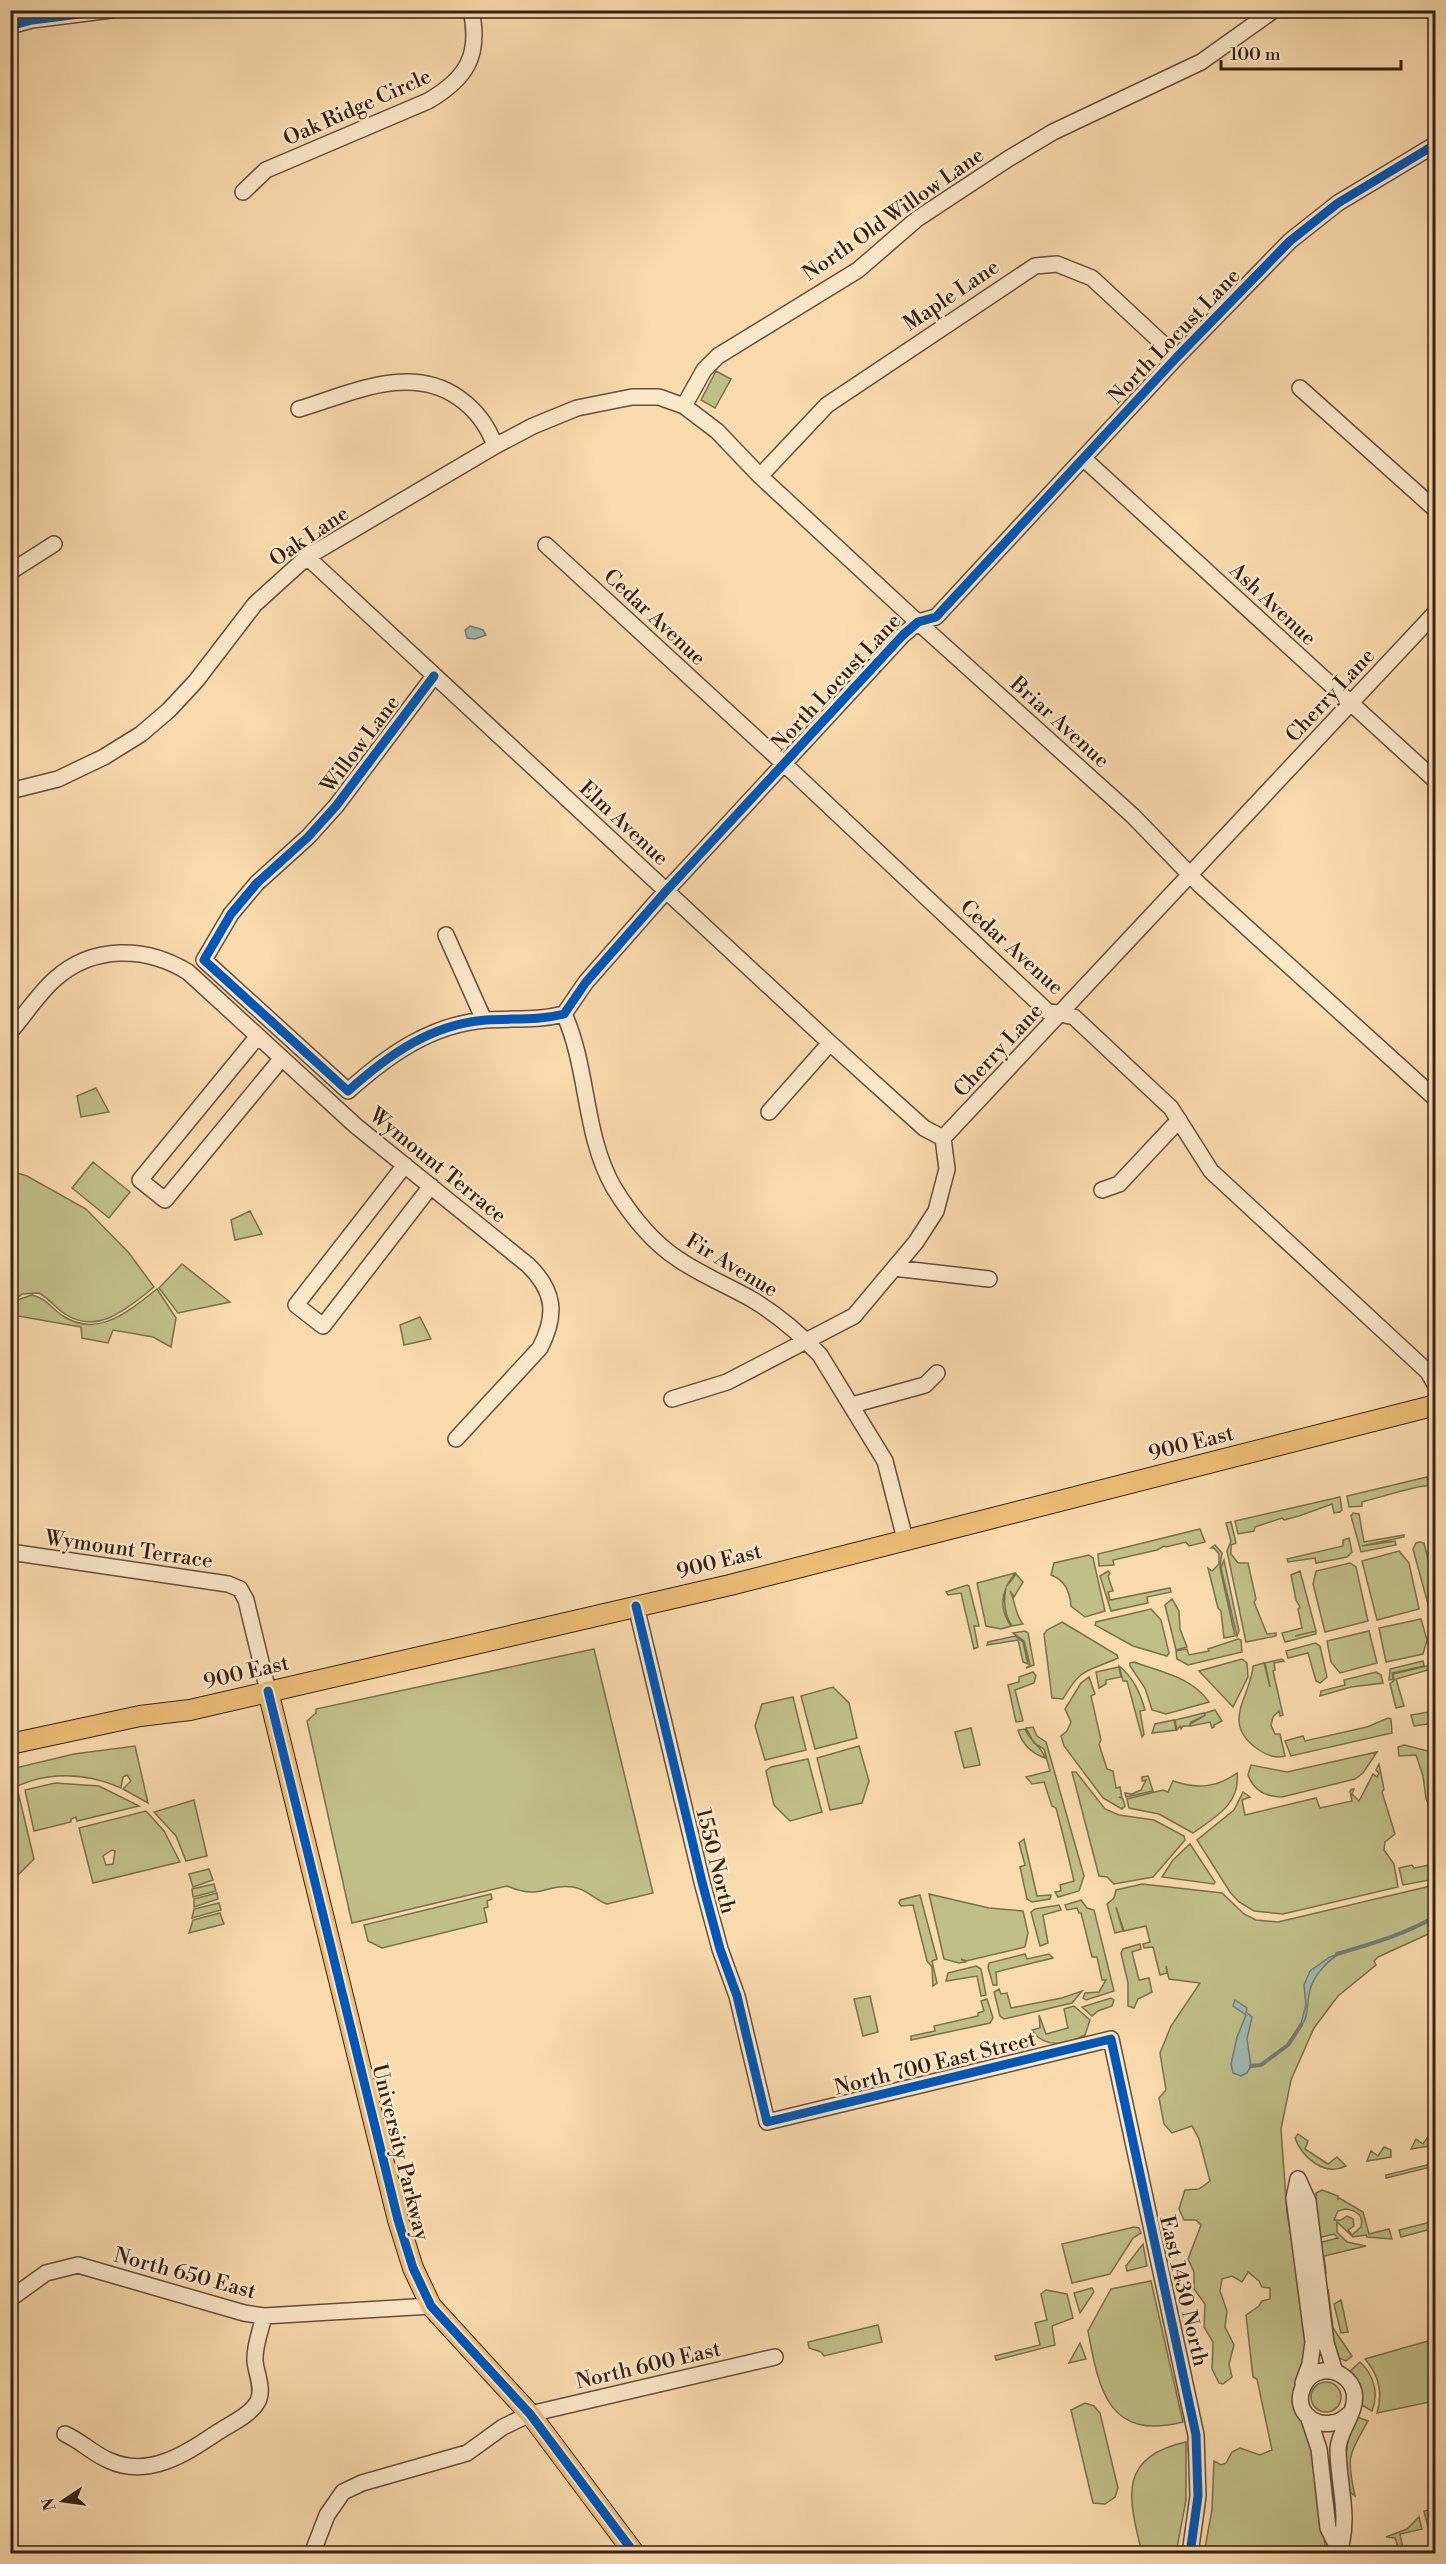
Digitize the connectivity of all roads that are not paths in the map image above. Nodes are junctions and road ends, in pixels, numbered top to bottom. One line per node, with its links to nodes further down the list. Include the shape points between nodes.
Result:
1 (111, 10): 4 (street)
2 (471, 10): 7 (street, Oak Ridge Circle, via 475,27 473,52 464,72 447,90 266,170)
3 (1274, 10): 11 (street, North Old Willow Lane, via 1202,62 1053,132 917,219 858,270 718,356 704,370)
4 (31, 15): 5 (street)
5 (10, 27)
6 (1436, 144): 8 (street, North Locust Lane, via 1338,203 1290,241)
7 (243, 192)
8 (1177, 357): 14 (street, North Locust Lane); 15 (street, Maple Lane, via 1092,278 1057,264 1035,266 827,405)
9 (1299, 388): 16 (street)
10 (645, 397): 11 (street, Briar Avenue, via 659,397); 13 (street, Oak Lane, via 577,408)
11 (684, 406): 15 (street, Briar Avenue, via 717,430)
12 (299, 409): 13 (street, via 390,382 423,382 465,402 484,423)
13 (495, 446): 19 (street, Oak Lane)
14 (1083, 458): 22 (street, North Locust Lane, via 936,617); 24 (street, Ash Avenue)
15 (760, 476): 22 (street, Briar Avenue)
16 (1436, 510)
17 (54, 544): 20 (street)
18 (546, 545): 25 (street, Cedar Avenue)
19 (307, 557): 23 (street, Elm Avenue); 27 (street, Oak Lane, via 255,604 196,681 141,734 58,779)
20 (10, 572)
21 (1436, 612): 24 (street, Cherry Lane)
22 (918, 622): 25 (street, North Locust Lane); 28 (street, Briar Avenue, via 1132,816)
23 (434, 676): 29 (street, Elm Avenue); 33 (street, Willow Lane, via 336,806 231,914 204,960 348,1091 384,1060 417,1040)
24 (1350, 704): 26 (street, Ash Avenue); 28 (street, Cherry Lane)
25 (784, 764): 29 (street, North Locust Lane); 32 (street, Cedar Avenue, via 1047,1011)
26 (1436, 781)
27 (10, 790)
28 (1191, 875): 32 (street, Cherry Lane); 38 (street, Briar Avenue)
29 (666, 891): 31 (street, North Locust Lane, via 586,982); 36 (street, Elm Avenue)
30 (446, 935): 33 (street)
31 (564, 1014): 33 (street, via 528,1020); 47 (street, Fir Avenue, via 572,1031 599,1154 630,1212 658,1244 678,1259 756,1302)
32 (1061, 1014): 40 (street, Cedar Avenue, via 1074,1017); 41 (street, Cherry Lane)
33 (484, 1020)
34 (10, 1032): 35 (street, Wymount Terrace, via 68,969 104,954 123,952 156,956 188,972)
35 (258, 1036): 37 (street, Wymount Terrace); 37 (street, via 140,1180 165,1200)
36 (830, 1043): 39 (street); 41 (street, Elm Avenue, via 924,1128)
37 (282, 1058): 42 (street, Wymount Terrace)
38 (1436, 1099)
39 (769, 1112)
40 (1179, 1120): 44 (street, via 1119,1184); 49 (street, Cedar Avenue, via 1211,1171 1428,1372)
41 (944, 1138): 45 (street, via 948,1169 936,1211)
42 (405, 1165): 43 (street, Wymount Terrace); 43 (street, via 296,1305 323,1326)
43 (430, 1186): 53 (street, Wymount Terrace, via 540,1277 550,1297 552,1314 540,1348)
44 (1102, 1190)
45 (894, 1268): 46 (street); 47 (street, via 854,1316)
46 (989, 1279)
47 (807, 1341): 50 (street, via 727,1382); 51 (street, Fir Avenue)
48 (937, 1373): 51 (street, via 925,1384)
49 (1436, 1386)
50 (672, 1400)
51 (852, 1405): 54 (street, Fir Avenue, via 885,1461)
52 (1436, 1405): 54 (main road, 900 East)
53 (456, 1439)
54 (905, 1539): 57 (main road, 900 East)
55 (10, 1552): 56 (street, Wymount Terrace, via 217,1583)
56 (240, 1590): 58 (street, University Parkway, via 246,1600)
57 (636, 1606): 58 (main road, 900 East); 61 (street, 1550 North, via 702,1882 737,1996)
58 (268, 1691): 59 (main road, 900 East); 63 (main road, University Parkway, via 398,2220)
59 (10, 1744)
60 (1111, 2039): 61 (street, North 700 East Street); 77 (street, East 1430 North, via 1197,2435 1197,2512)
61 (767, 2122)
62 (10, 2299): 64 (street, North 650 East, via 46,2273 78,2265)
63 (430, 2306): 64 (street, North 650 East); 68 (main road, University Parkway)
64 (264, 2316): 71 (street, via 255,2359 260,2391 257,2402 245,2415 194,2448 163,2464 128,2466 107,2460)
65 (775, 2357): 68 (street, North 600 East)
66 (1335, 2372): 67 (street, via 1317,2373); 67 (street, via 1326,2343 1308,2201 1298,2179 1294,2209 1313,2342); 69 (street, via 1349,2380 1352,2387 1354,2401)
67 (1303, 2386): 70 (street, via 1301,2402)
68 (530, 2414): 75 (street, North 600 East, via 467,2452 343,2492 327,2516); 76 (main road, University Parkway)
69 (1349, 2414): 70 (street, via 1329,2425); 73 (street, via 1338,2449)
70 (1308, 2416): 72 (street)
71 (66, 2434)
72 (1320, 2462): 73 (street, via 1331,2475 1336,2505); 74 (street, via 1328,2528)
73 (1344, 2508): 74 (street, via 1346,2531)
74 (1340, 2551)
75 (312, 2553)
76 (635, 2553)
77 (1190, 2553)

